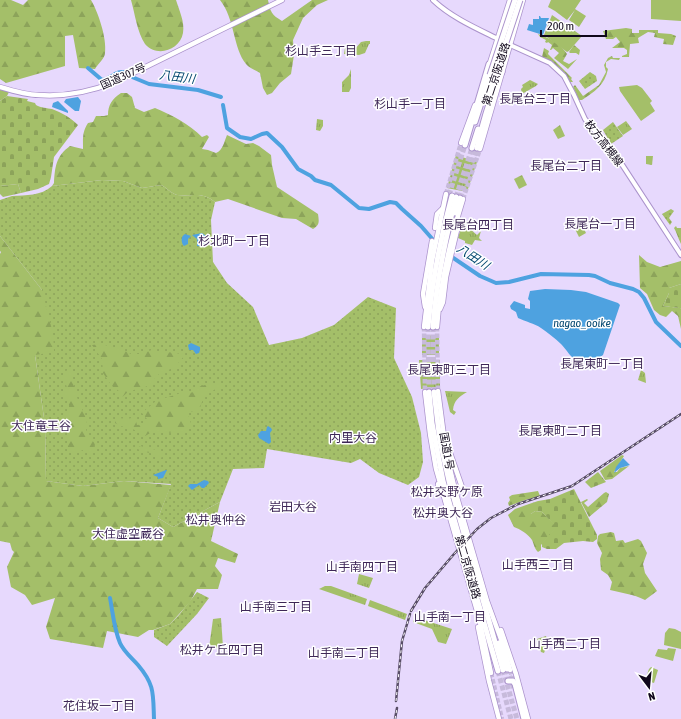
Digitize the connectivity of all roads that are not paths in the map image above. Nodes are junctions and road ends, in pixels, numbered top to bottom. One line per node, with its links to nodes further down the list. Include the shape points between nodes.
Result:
1 (282, 0): 12 (highway, 国道307号, via 105,86 74,93 40,96)
2 (433, 0): 7 (main road, 枚方高槻線, via 455,16)
3 (510, 0): 7 (highway)
4 (515, 0): 11 (highway, 第二京阪道路, bridge)
5 (520, 0): 11 (highway, 第二京阪道路, bridge)
6 (523, 0): 8 (highway)
7 (498, 40): 8 (main road, 枚方高槻線); 9 (highway)
8 (510, 44): 10 (highway); 17 (main road, 枚方高槻線, via 550,63 564,76 585,119 619,161)
9 (489, 64): 13 (highway)
10 (502, 72): 13 (highway)
11 (492, 76): 13 (highway, 第二京阪道路)
12 (0, 87)
13 (471, 146)
14 (455, 197): 15 (highway); 16 (highway); 16 (highway); 16 (highway, via 442,209)
15 (455, 223): 16 (highway); 20 (highway, via 457,230 443,302)
16 (442, 237): 18 (highway); 18 (highway); 19 (highway, via 432,243 423,294)
17 (681, 255)
18 (436, 278): 19 (highway); 20 (highway); 20 (highway)
19 (425, 316): 20 (highway)
20 (432, 326)
21 (433, 392): 22 (highway, 国道1号); 23 (highway, via 443,414 448,448); 25 (highway, 国道1号, via 450,469); 27 (highway, 第二京阪道路, via 447,473); 27 (highway, 第二京阪道路, via 432,423 443,481)
22 (428, 414): 24 (highway, via 425,421 439,488); 26 (highway, 国道1号, via 436,469)
23 (462, 487)
24 (438, 494)
25 (478, 571): 27 (highway, 国道1号, via 486,601 502,642); 32 (highway, via 515,671)
26 (466, 576): 27 (highway, 国道1号, via 479,618); 30 (highway)
27 (501, 671)
28 (508, 681): 31 (highway, via 515,684)
29 (514, 689): 31 (highway)
30 (499, 719)
31 (523, 719)
32 (528, 719)

